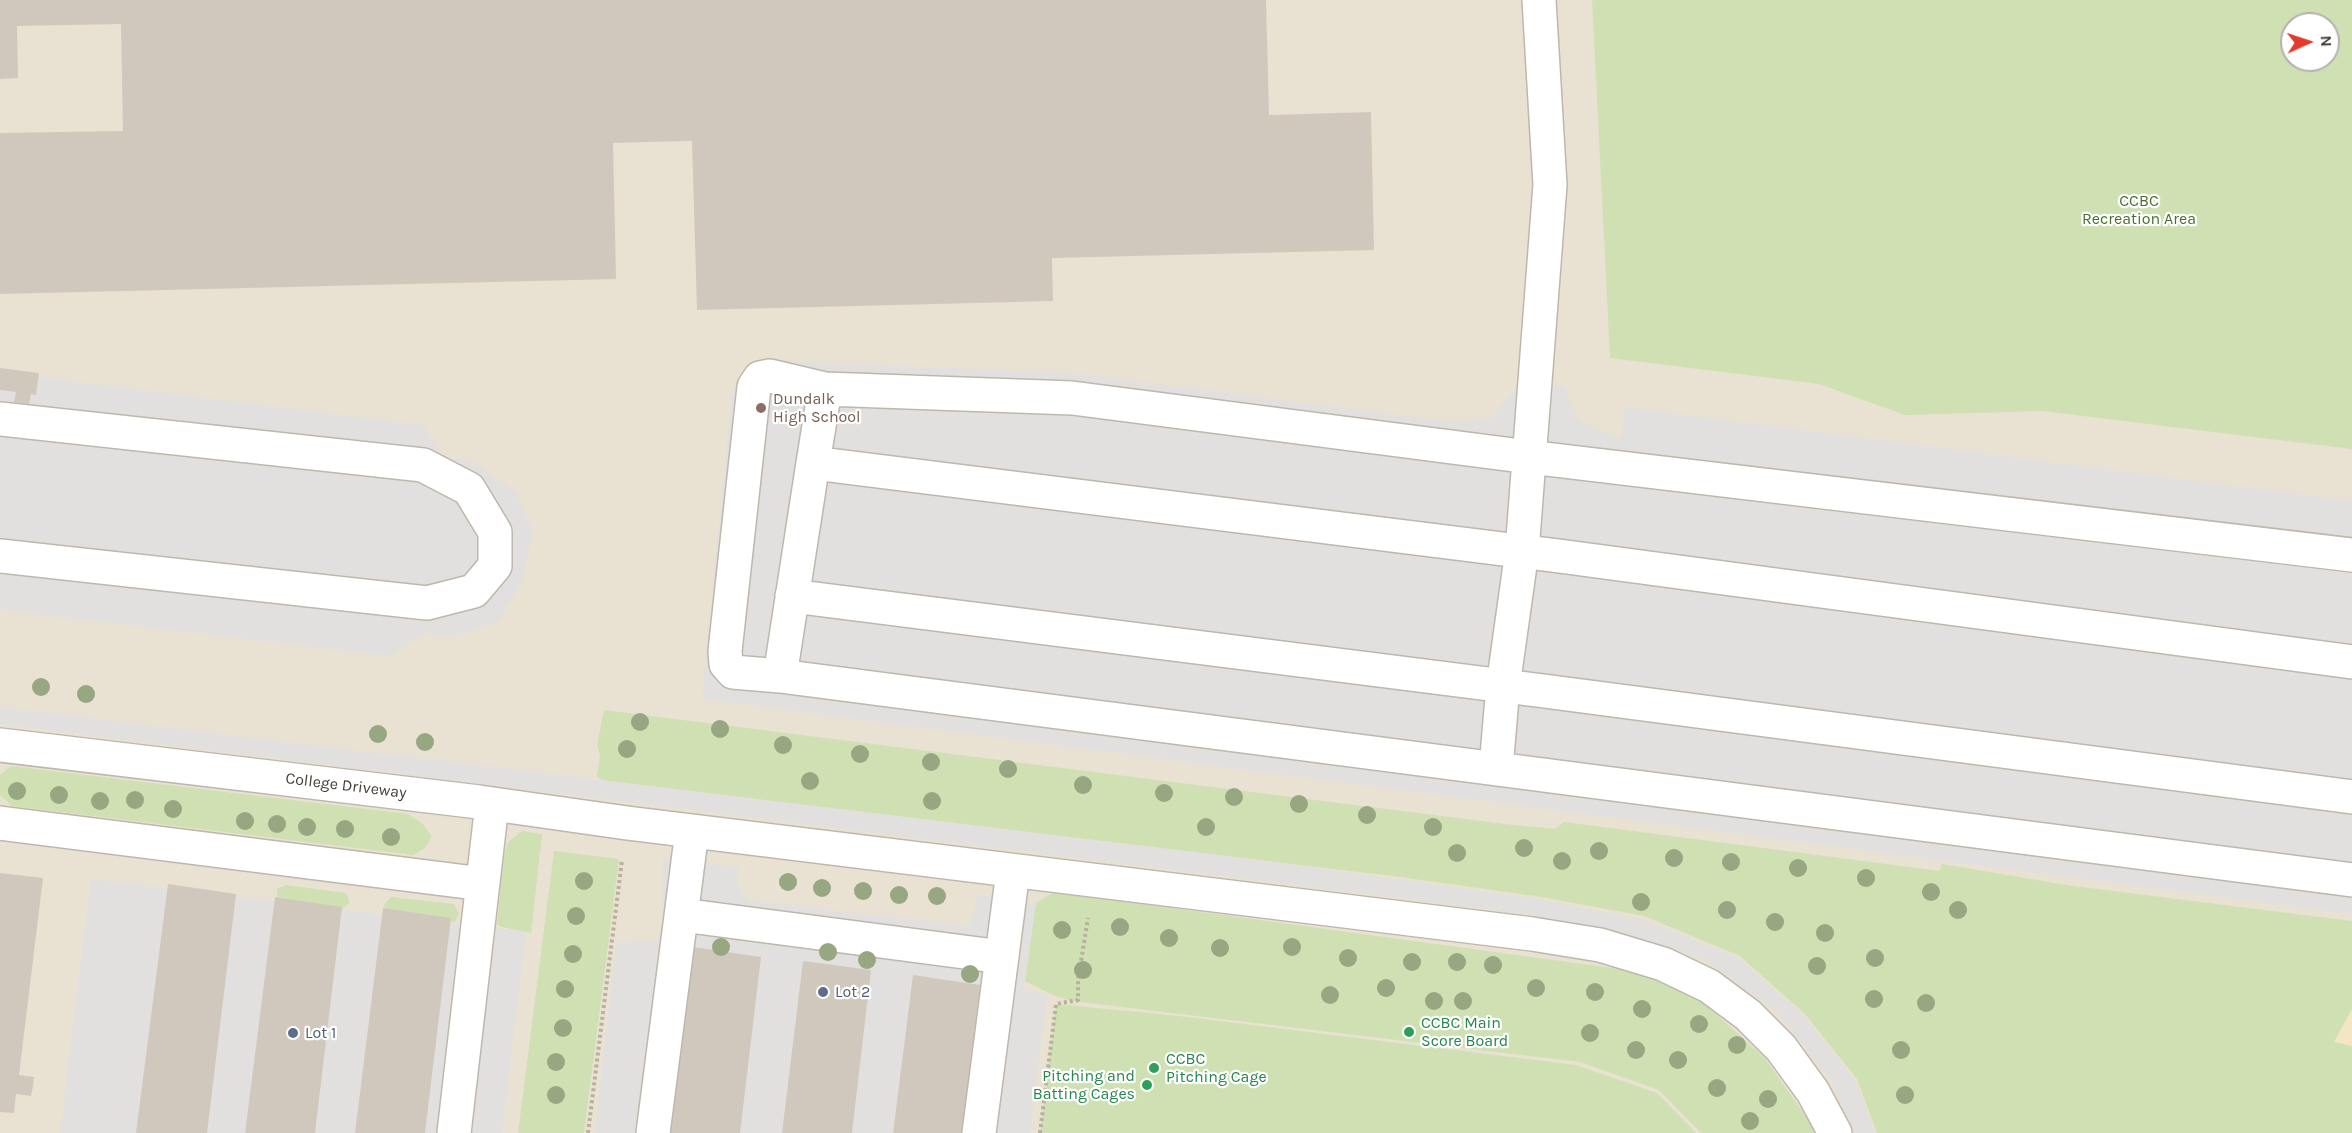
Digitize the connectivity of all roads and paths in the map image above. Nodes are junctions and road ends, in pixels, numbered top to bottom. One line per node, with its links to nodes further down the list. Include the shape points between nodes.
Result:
1 (1539, 0): 4 (street, via 1550,186)
2 (825, 389): 4 (street, via 1072,398); 5 (street); 11 (street, via 770,376 760,378 754,387 726,664 733,672)
3 (0, 419): 8 (street, via 423,465 469,489 495,532 495,566 474,591 427,603)
4 (1529, 457): 6 (street); 7 (street)
5 (813, 463): 6 (street); 9 (street)
6 (1522, 551): 10 (street); 12 (street)
7 (2352, 555)
8 (0, 556)
9 (792, 596): 11 (street); 12 (street)
10 (2352, 662)
11 (780, 676): 14 (street)
12 (1503, 686): 14 (street); 15 (street)
13 (0, 745): 16 (street, College Driveway)
14 (1496, 768): 21 (street)
15 (2352, 797)
16 (492, 804): 18 (street, College Driveway); 22 (street)
17 (0, 823): 22 (street)
18 (627, 823): 19 (street, College Driveway); 27 (path)
19 (692, 831): 20 (street, College Driveway); 23 (street)
20 (1013, 871): 25 (street); 31 (street, College Driveway, via 1532,934 1600,945 1663,963 1709,987 1773,1039 1814,1092)
21 (2352, 880)
22 (483, 884): 26 (street)
23 (682, 915): 25 (street); 28 (street)
24 (1089, 915): 30 (path, via 1078,1000 1056,1004)
25 (1002, 957): 29 (street)
26 (454, 1133)
27 (588, 1133)
28 (653, 1133)
29 (979, 1133)
30 (1040, 1133)
31 (1835, 1133)

